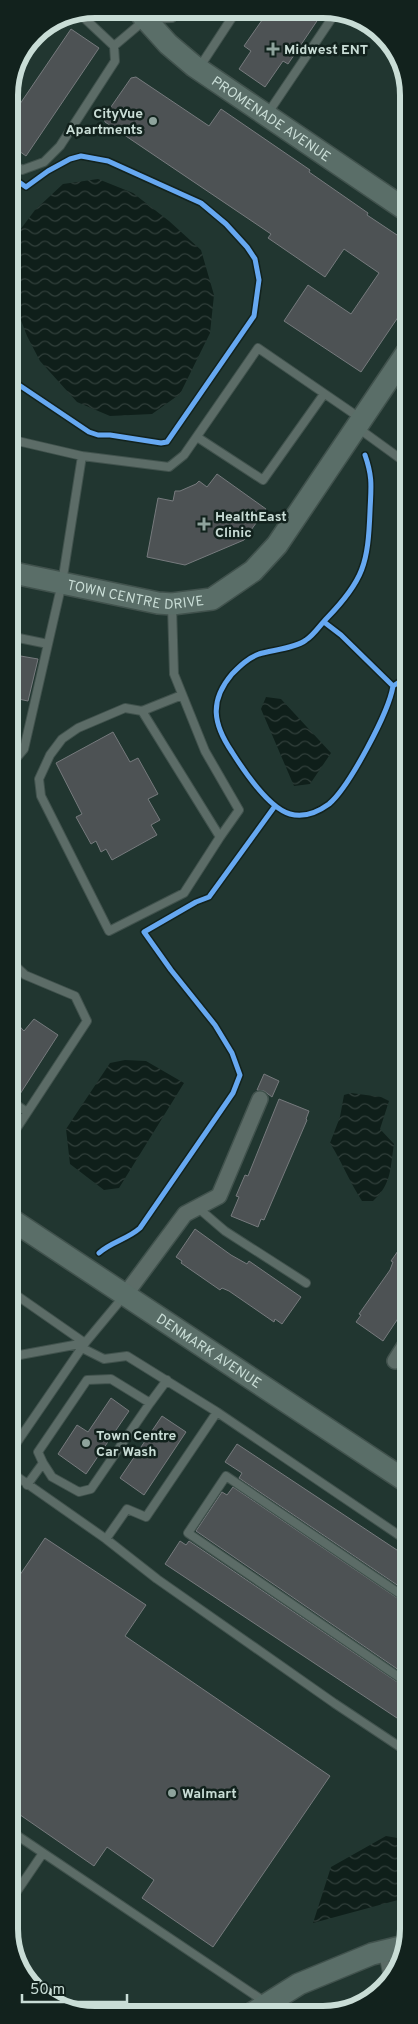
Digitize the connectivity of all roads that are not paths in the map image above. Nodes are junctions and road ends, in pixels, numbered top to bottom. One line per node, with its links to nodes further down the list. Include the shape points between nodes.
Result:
1 (84, 18): 6 (lane)
2 (142, 18): 6 (lane)
3 (144, 18): 7 (street, PROMENADE AVENUE)
4 (232, 18): 7 (lane)
5 (332, 19): 8 (lane)
6 (114, 46): 9 (lane, via 115,62 60,146 44,162 22,170)
7 (198, 69): 8 (street, PROMENADE AVENUE)
8 (267, 115): 10 (street, PROMENADE AVENUE)
9 (18, 167)
10 (401, 206)
11 (401, 361): 13 (street, TOWN CENTRE DRIVE)
12 (324, 394): 13 (lane); 14 (lane, via 262,480); 14 (lane, via 258,348)
13 (359, 423): 17 (lane); 20 (street, TOWN CENTRE DRIVE, via 277,545 253,571 212,599)
14 (197, 437): 16 (lane, via 184,455 169,466)
15 (18, 441): 16 (lane)
16 (82, 456): 19 (lane)
17 (401, 458)
18 (18, 574): 19 (street, TOWN CENTRE DRIVE)
19 (62, 582): 20 (street, TOWN CENTRE DRIVE); 22 (lane)
20 (172, 604): 23 (lane, via 174,674)
21 (18, 638): 22 (lane)
22 (48, 644): 25 (lane, via 24,749)
23 (182, 695): 24 (lane); 26 (lane, via 205,751 239,810)
24 (142, 711): 26 (lane); 26 (lane, via 125,708 70,733 50,755 40,779 41,796 109,930 184,893)
25 (18, 757)
26 (220, 837)
27 (18, 968): 30 (lane, via 25,975 75,996 87,1020)
28 (260, 1099): 32 (street, via 219,1196)
29 (17, 1106): 30 (lane)
30 (27, 1112): 31 (lane)
31 (17, 1127)
32 (198, 1207): 34 (lane, via 225,1231); 35 (street, via 185,1214)
33 (17, 1224): 35 (street, DENMARK AVENUE)
34 (306, 1283)
35 (125, 1295): 37 (lane); 47 (street, DENMARK AVENUE)
36 (17, 1296): 37 (lane)
37 (83, 1346): 39 (lane); 41 (lane, via 104,1359 127,1356); 44 (lane)
38 (400, 1352): 40 (street)
39 (17, 1356)
40 (394, 1361)
41 (167, 1380): 42 (lane); 43 (lane)
42 (150, 1403): 45 (lane, via 91,1489 79,1492 52,1477); 45 (lane, via 111,1379 87,1380 38,1452)
43 (217, 1412): 49 (lane); 50 (lane, via 146,1517 127,1509)
44 (17, 1442)
45 (43, 1463): 48 (lane)
46 (17, 1477): 48 (lane)
47 (400, 1477)
48 (27, 1485): 50 (lane)
49 (400, 1536)
50 (106, 1539): 53 (lane, via 165,1584)
51 (400, 1594): 52 (lane, via 226,1476 188,1533)
52 (400, 1678)
53 (400, 1747)
54 (17, 1835): 55 (lane)
55 (44, 1853): 56 (lane); 60 (lane)
56 (17, 1892)
57 (398, 1948): 58 (street)
58 (383, 1951): 59 (lane); 61 (street, via 299,1984)
59 (387, 1971)
60 (255, 2006)
61 (264, 2006)

